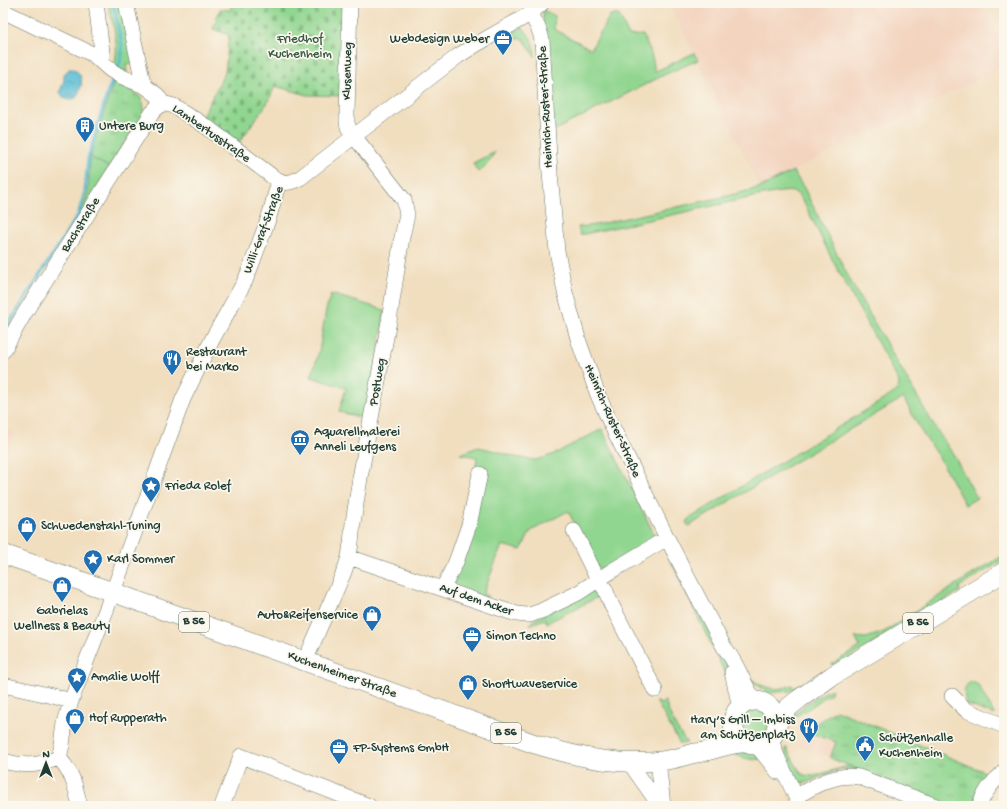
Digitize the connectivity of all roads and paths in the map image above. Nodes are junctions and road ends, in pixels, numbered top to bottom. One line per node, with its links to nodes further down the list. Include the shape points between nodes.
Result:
1 (96, 3): 7 (street)
2 (126, 3): 8 (street)
3 (350, 3): 10 (street, Klusenweg, via 347,122)
4 (542, 3): 6 (street, Willi-Graf-Straße)
5 (3, 11): 7 (street, Lambertusstraße, via 92,54)
6 (530, 14): 10 (street, Willi-Graf-Straße, via 458,56); 15 (street, Heinrich-Ruster-Straße, via 542,40 553,214 567,299 598,395)
7 (101, 61): 8 (street, Lambertusstraße, via 115,73)
8 (145, 86): 9 (street, Lambertusstraße, via 157,95)
9 (163, 104): 11 (street, Lambertusstraße, via 178,108); 12 (street, Bachstraße, via 152,113)
10 (354, 136): 11 (street, Willi-Graf-Straße, via 300,178 290,182); 17 (street, Postweg, via 404,200 407,215 360,478)
11 (279, 181): 21 (street, Willi-Graf-Straße, via 252,266 212,338 183,400)
12 (3, 350)
13 (480, 474): 20 (street, via 469,525 456,562)
14 (574, 531): 19 (street)
15 (667, 538): 19 (street, Auf dem Acker); 28 (street, Heinrich-Ruster-Straße)
16 (3, 554): 21 (main road, Kuchenheimer Straße / B 56)
17 (349, 557): 20 (street, Auf dem Acker); 22 (street, Postweg)
18 (1004, 572): 23 (main road, B 56)
19 (598, 580): 20 (street, Auf dem Acker, via 563,601 530,614 517,614); 25 (street, via 605,589)
20 (443, 588)
21 (113, 592): 22 (main road, Kuchenheimer Straße / B 56); 27 (street, Willi-Graf-Straße)
22 (304, 661): 36 (main road, Kuchenheimer Straße / B 56, via 535,744 597,760)
23 (832, 676): 28 (main road, B 56, via 779,702); 31 (main road, B 56, via 794,703)
24 (3, 685): 27 (street)
25 (655, 690)
26 (952, 696): 30 (street, via 966,710)
27 (71, 702): 33 (street, Willi-Graf-Straße)
28 (754, 704): 29 (main road, via 734,715); 31 (main road, via 774,711 776,717)
29 (732, 724): 31 (main road, via 739,739); 32 (main road, Kuchenheimer Straße / B 56, via 719,737)
30 (1004, 726)
31 (762, 738): 32 (main road, Kuchenheimer Straße / B 56); 38 (street)
32 (688, 755): 34 (main road, Kuchenheimer Straße / B 56)
33 (59, 758): 35 (street, via 33,765); 39 (street, via 69,770)
34 (658, 760): 36 (main road, Kuchenheimer Straße / B 56); 42 (street)
35 (3, 761)
36 (629, 762): 42 (street)
37 (1004, 772): 44 (street, via 986,790)
38 (799, 801): 43 (street, via 810,788 831,779 852,776)
39 (80, 806)
40 (222, 806): 41 (street, via 242,756)
41 (369, 806)
42 (662, 806)
43 (936, 806)
44 (979, 806)

